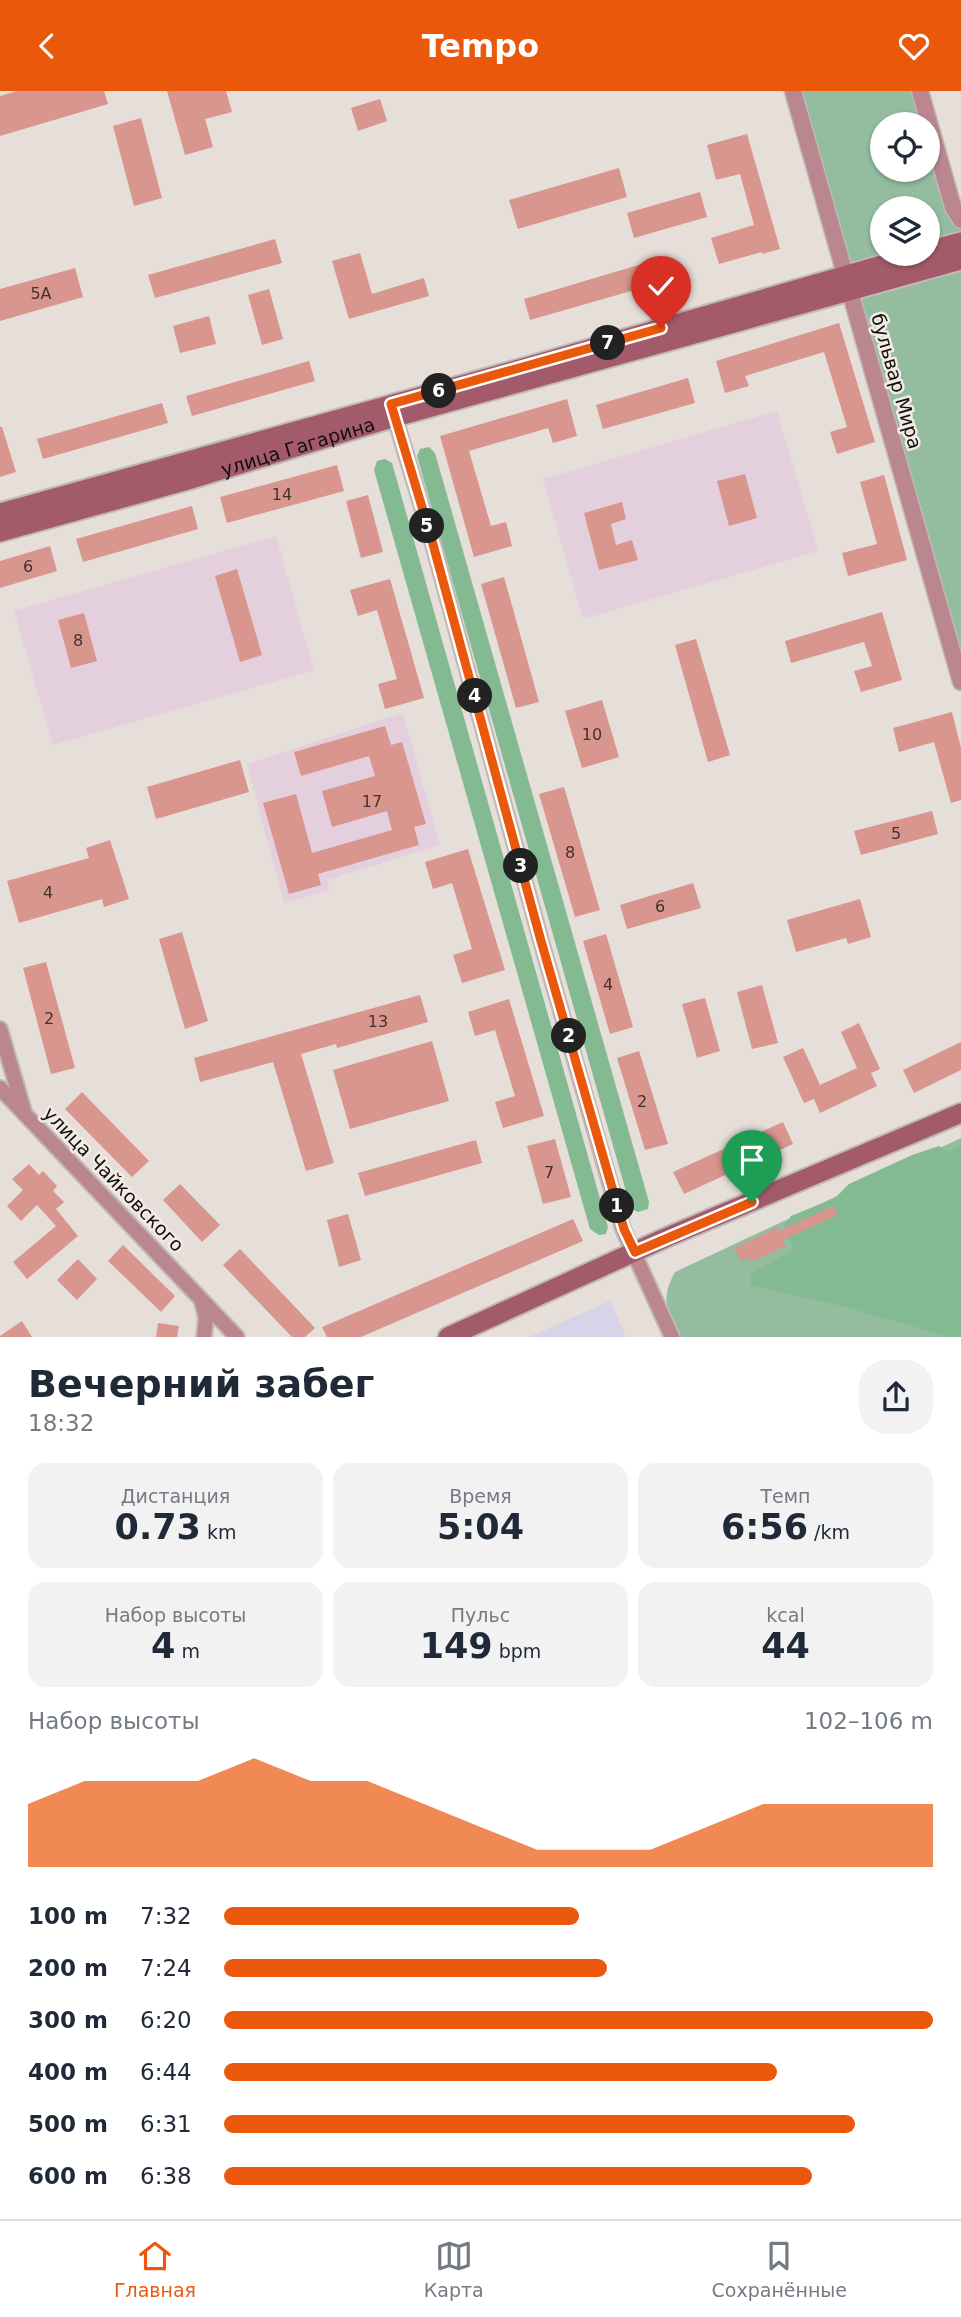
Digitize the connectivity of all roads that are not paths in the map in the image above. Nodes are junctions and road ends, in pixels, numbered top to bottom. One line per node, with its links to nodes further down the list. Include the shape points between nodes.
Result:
1 (793, 91): 8 (street, бульвар Мира)
2 (920, 91): 3 (street, via 953,207)
3 (961, 220)
4 (961, 241): 5 (main road)
5 (940, 247)
6 (961, 260): 8 (main road, улица Гагарина)
7 (889, 266): 8 (main road, улица Гагарина)
8 (847, 283): 9 (main road, улица Гагарина); 12 (street, бульвар Мира)
9 (393, 411): 10 (main road, улица Гагарина); 11 (main road, улица Гагарина, via 188,480); 17 (street, via 620,1216)
10 (0, 513)
11 (0, 532)
12 (961, 682)
13 (0, 1029): 15 (street)
14 (0, 1088): 15 (street, улица Чайковского)
15 (24, 1112): 18 (street, улица Чайковского)
16 (961, 1113): 17 (main road)
17 (635, 1252): 21 (main road); 22 (street)
18 (201, 1297): 19 (street); 20 (street, улица Чайковского)
19 (204, 1337)
20 (237, 1337)
21 (448, 1337)
22 (672, 1337)

